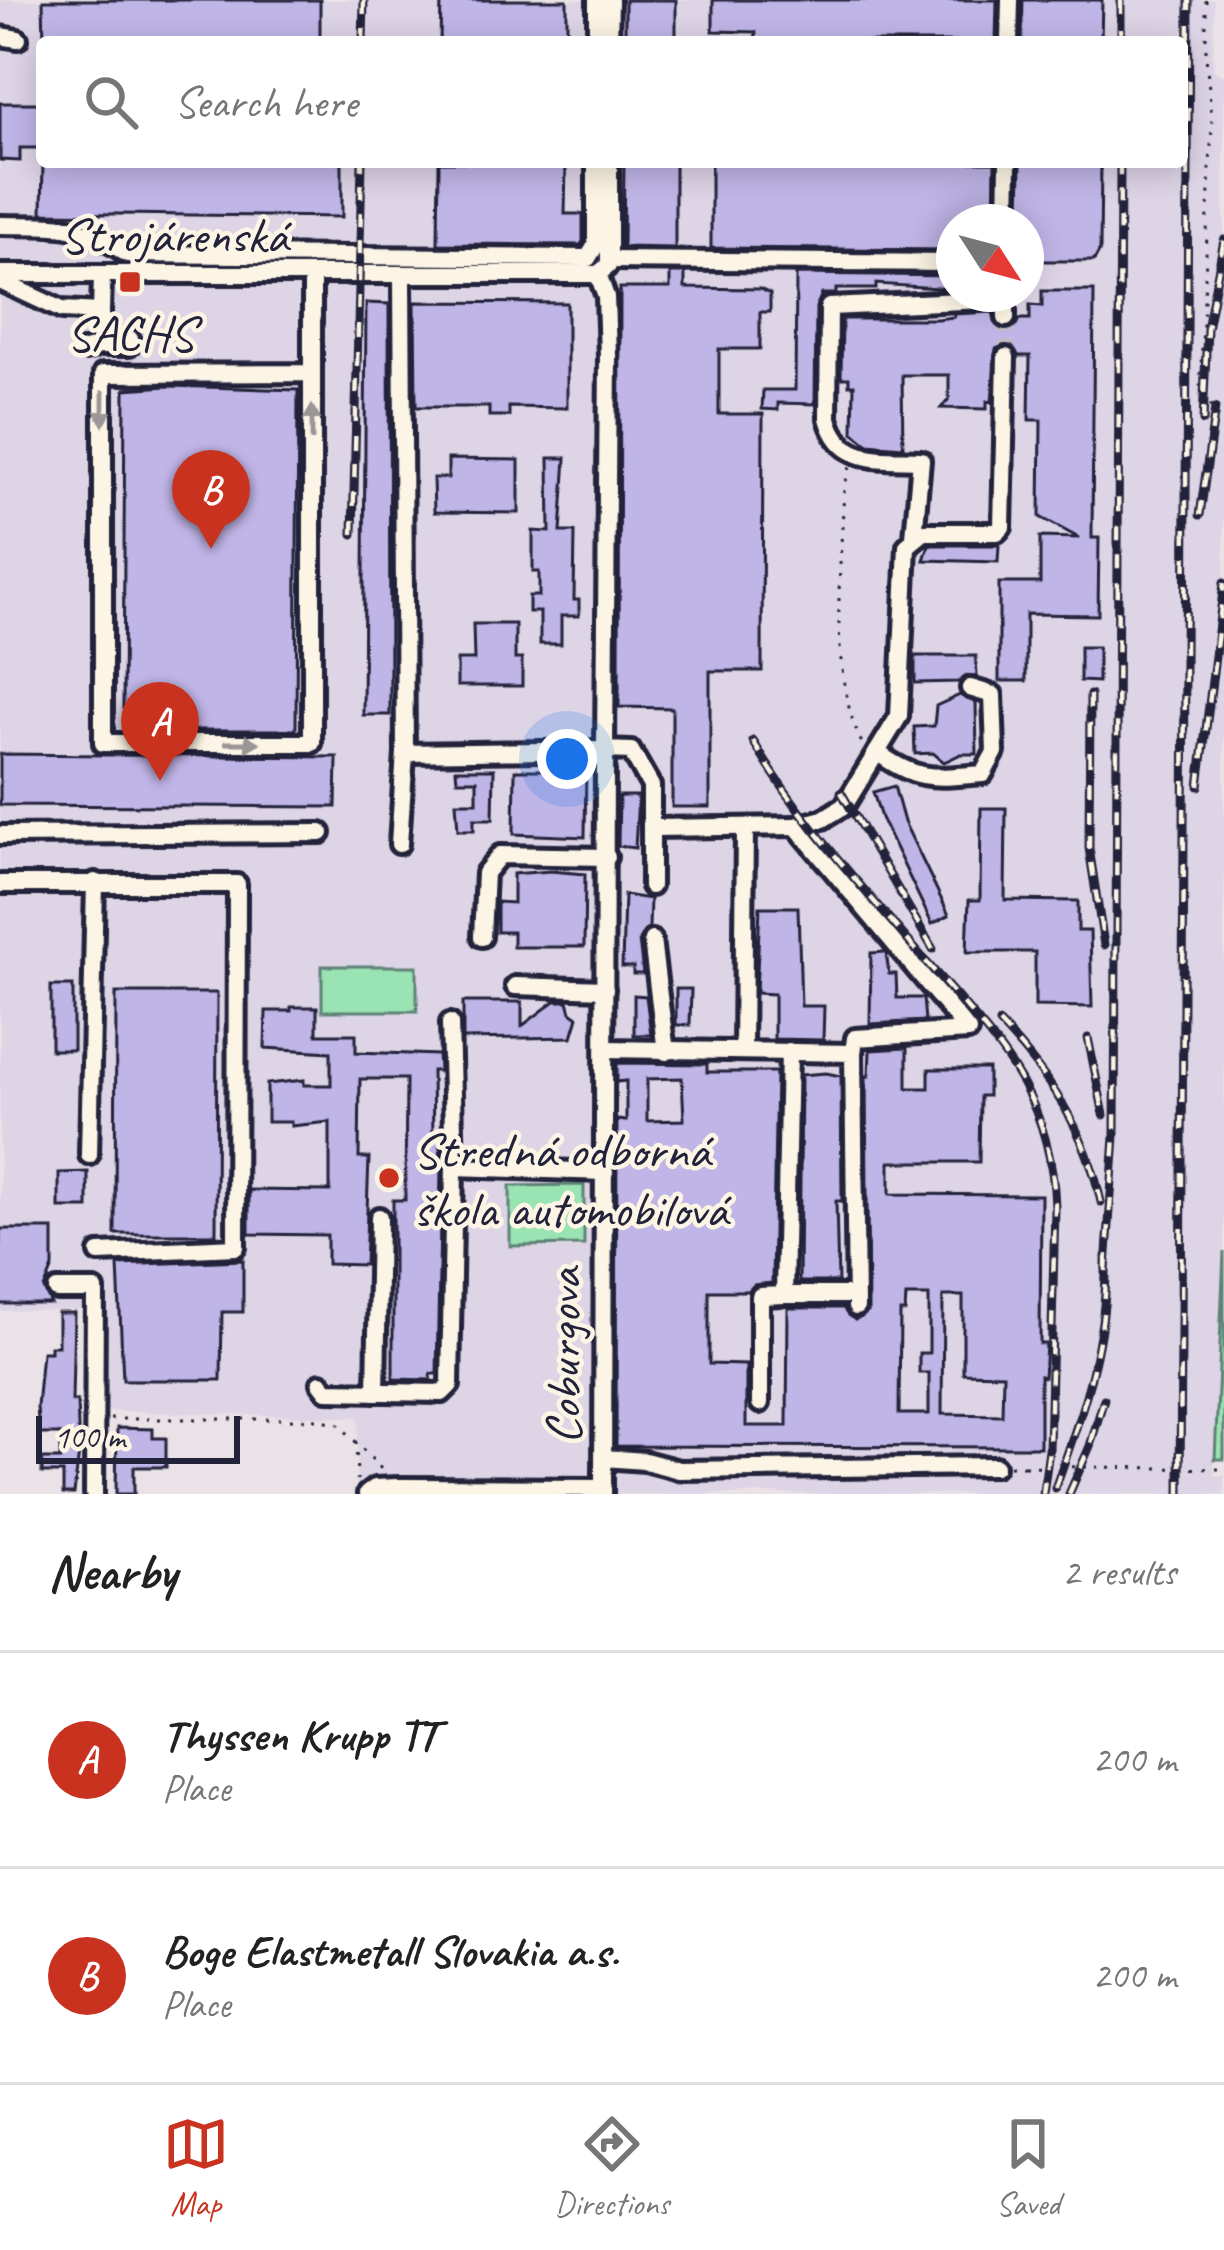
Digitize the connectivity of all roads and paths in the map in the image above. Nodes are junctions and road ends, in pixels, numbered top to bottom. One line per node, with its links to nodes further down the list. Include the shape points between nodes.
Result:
1 (597, 0): 5 (street)
2 (610, 0): 6 (street)
3 (1010, 0): 7 (street)
4 (1206, 0): 24 (path, via 1212,122 1200,389)
5 (597, 36)
6 (609, 36)
7 (1009, 36)
8 (596, 168): 12 (street, via 596,245 588,257 127,254 99,233 74,227)
9 (609, 168): 14 (street, Coburgova)
10 (1008, 168): 11 (street)
11 (1007, 204)
12 (0, 225)
13 (936, 263): 14 (street, Strojárenská)
14 (603, 267): 17 (street, Strojárenská); 28 (street, Coburgova)
15 (102, 276): 16 (street, Strojárenská); 18 (street, Strojárenská); 19 (street)
16 (312, 276): 17 (street, Strojárenská); 23 (street)
17 (402, 276): 29 (street)
18 (0, 277): 19 (street, via 62,310)
19 (101, 312): 21 (street)
20 (1006, 318): 25 (street, via 1006,299 829,307 828,418 838,443)
21 (95, 345)
22 (1006, 357): 26 (street, via 1002,527)
23 (312, 374): 23 (street, one-way to 23, via 103,374 103,743 311,743)
24 (1224, 426)
25 (859, 456): 26 (street, via 921,460); 30 (path, via 844,488 842,642 850,720)
26 (914, 537): 30 (street, via 907,546 899,716)
27 (970, 688): 30 (street, via 993,695 994,752 982,774 904,773)
28 (604, 750): 29 (street); 32 (street, via 631,751 652,786); 37 (street, Coburgova)
29 (405, 753): 36 (street)
30 (875, 754): 31 (street, via 844,806)
31 (796, 826): 33 (street); 50 (street, via 968,1031 855,1038)
32 (652, 828): 33 (street); 40 (street)
33 (745, 828): 47 (street)
34 (321, 832): 35 (street)
35 (0, 835)
36 (399, 844)
37 (607, 857): 41 (street, via 500,855 485,873); 44 (street, Coburgova)
38 (95, 883): 39 (street); 51 (street); 55 (street, via 237,884 236,1247)
39 (0, 884)
40 (652, 886)
41 (482, 938)
42 (652, 940): 48 (street)
43 (515, 986): 44 (street)
44 (604, 989): 46 (street, Coburgova)
45 (450, 1023): 52 (street)
46 (605, 1049): 48 (street); 53 (street, Coburgova)
47 (743, 1050): 48 (street); 49 (street)
48 (666, 1052)
49 (789, 1052): 50 (street); 57 (street)
50 (854, 1053): 57 (street, via 856,1301)
51 (89, 1155)
52 (454, 1167): 53 (street); 59 (street, via 450,1385 442,1393)
53 (605, 1172): 63 (street, Coburgova)
54 (379, 1216): 59 (street)
55 (99, 1253)
56 (57, 1290): 61 (street, via 94,1290)
57 (784, 1295): 60 (street, via 760,1297)
58 (321, 1383): 59 (street)
59 (376, 1392)
60 (760, 1403)
61 (93, 1419): 62 (path, via 319,1419); 69 (street)
62 (356, 1441): 67 (path); 70 (path)
63 (604, 1458): 64 (street, via 679,1469); 68 (street, Coburgova)
64 (995, 1466)
65 (1024, 1466): 66 (path, bridge)
66 (1224, 1468)
67 (398, 1487): 68 (street); 70 (street)
68 (603, 1491)
69 (94, 1494)
70 (363, 1494)

